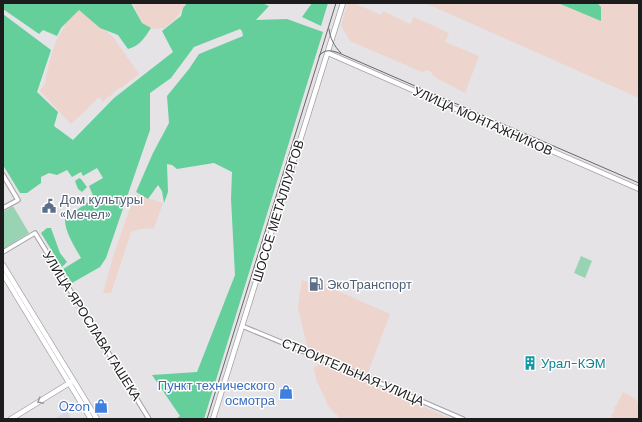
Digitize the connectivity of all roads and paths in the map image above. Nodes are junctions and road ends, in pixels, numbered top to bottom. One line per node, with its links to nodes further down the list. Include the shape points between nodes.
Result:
1 (342, 3): 2 (main road, ШОССЕ МЕТАЛЛУРГОВ)
2 (328, 53): 4 (main road, УЛИЦА МОНТАЖНИКОВ); 9 (main road, ШОССЕ МЕТАЛЛУРГОВ)
3 (3, 175): 5 (street, via 18,200)
4 (639, 189)
5 (3, 208)
6 (3, 252): 14 (street, УЛИЦА ЯРОСЛАВА ГАШЕКА, via 35,233)
7 (3, 265): 10 (main road)
8 (3, 274): 10 (main road)
9 (242, 326): 15 (main road, ШОССЕ МЕТАЛЛУРГОВ); 16 (street, СТРОИТЕЛЬНАЯ УЛИЦА)
10 (72, 382): 11 (main road, one-way to 11); 12 (main road); 13 (main road)
11 (11, 419)
12 (91, 419)
13 (97, 419)
14 (149, 419)
15 (213, 419)
16 (463, 419)

